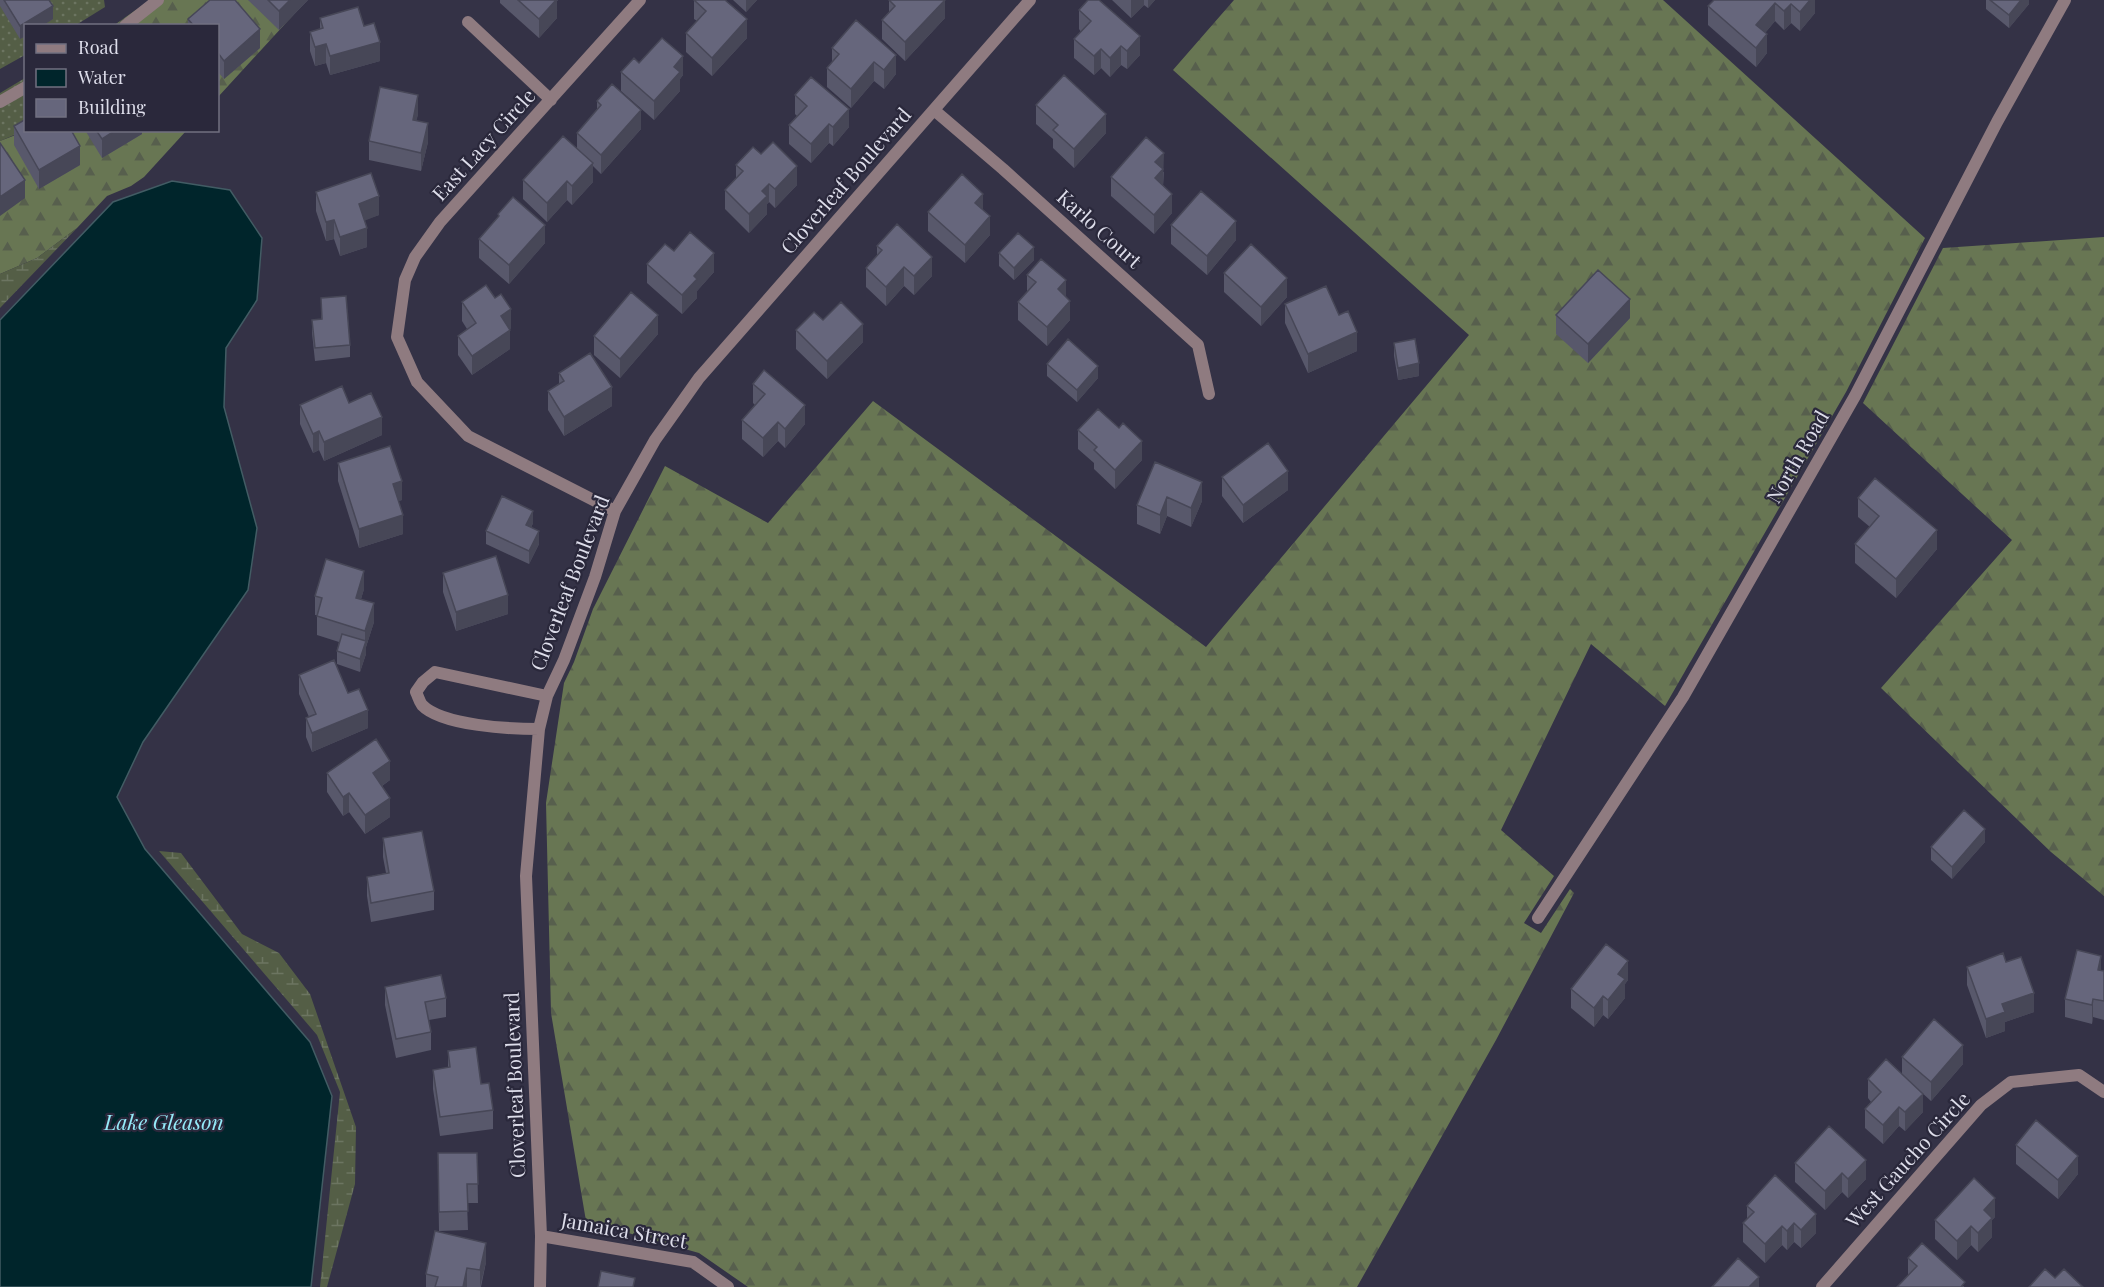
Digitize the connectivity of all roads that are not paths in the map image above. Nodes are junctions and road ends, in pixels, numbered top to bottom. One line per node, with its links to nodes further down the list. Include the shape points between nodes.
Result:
1 (158, 0): 6 (street)
2 (640, 0): 8 (street, East Lacy Circle)
3 (1030, 0): 10 (street, Cloverleaf Boulevard)
4 (2065, 0): 15 (street, North Road, via 1855,396 1683,698)
5 (468, 22): 8 (street)
6 (128, 24)
7 (24, 88): 9 (street)
8 (550, 100): 12 (street, East Lacy Circle, via 440,222 415,257 405,280 397,337 417,382 468,436)
9 (0, 102)
10 (934, 110): 11 (street, Karlo Court, via 1198,345); 12 (street, Cloverleaf Boulevard, via 699,378 655,440)
11 (1209, 394)
12 (615, 511): 13 (street, Cloverleaf Boulevard, via 595,577)
13 (547, 696): 14 (street, Cloverleaf Boulevard); 14 (street, via 435,672 416,692 421,704 448,718 508,729)
14 (539, 729): 17 (street, Cloverleaf Boulevard, via 526,876)
15 (1538, 918)
16 (2104, 1092): 20 (street, West Gaucho Circle, via 2079,1075 2011,1082 1981,1105)
17 (541, 1236): 18 (street, Cloverleaf Boulevard); 19 (street, Jamaica Street, via 693,1262)
18 (540, 1287)
19 (728, 1287)
20 (1822, 1287)

